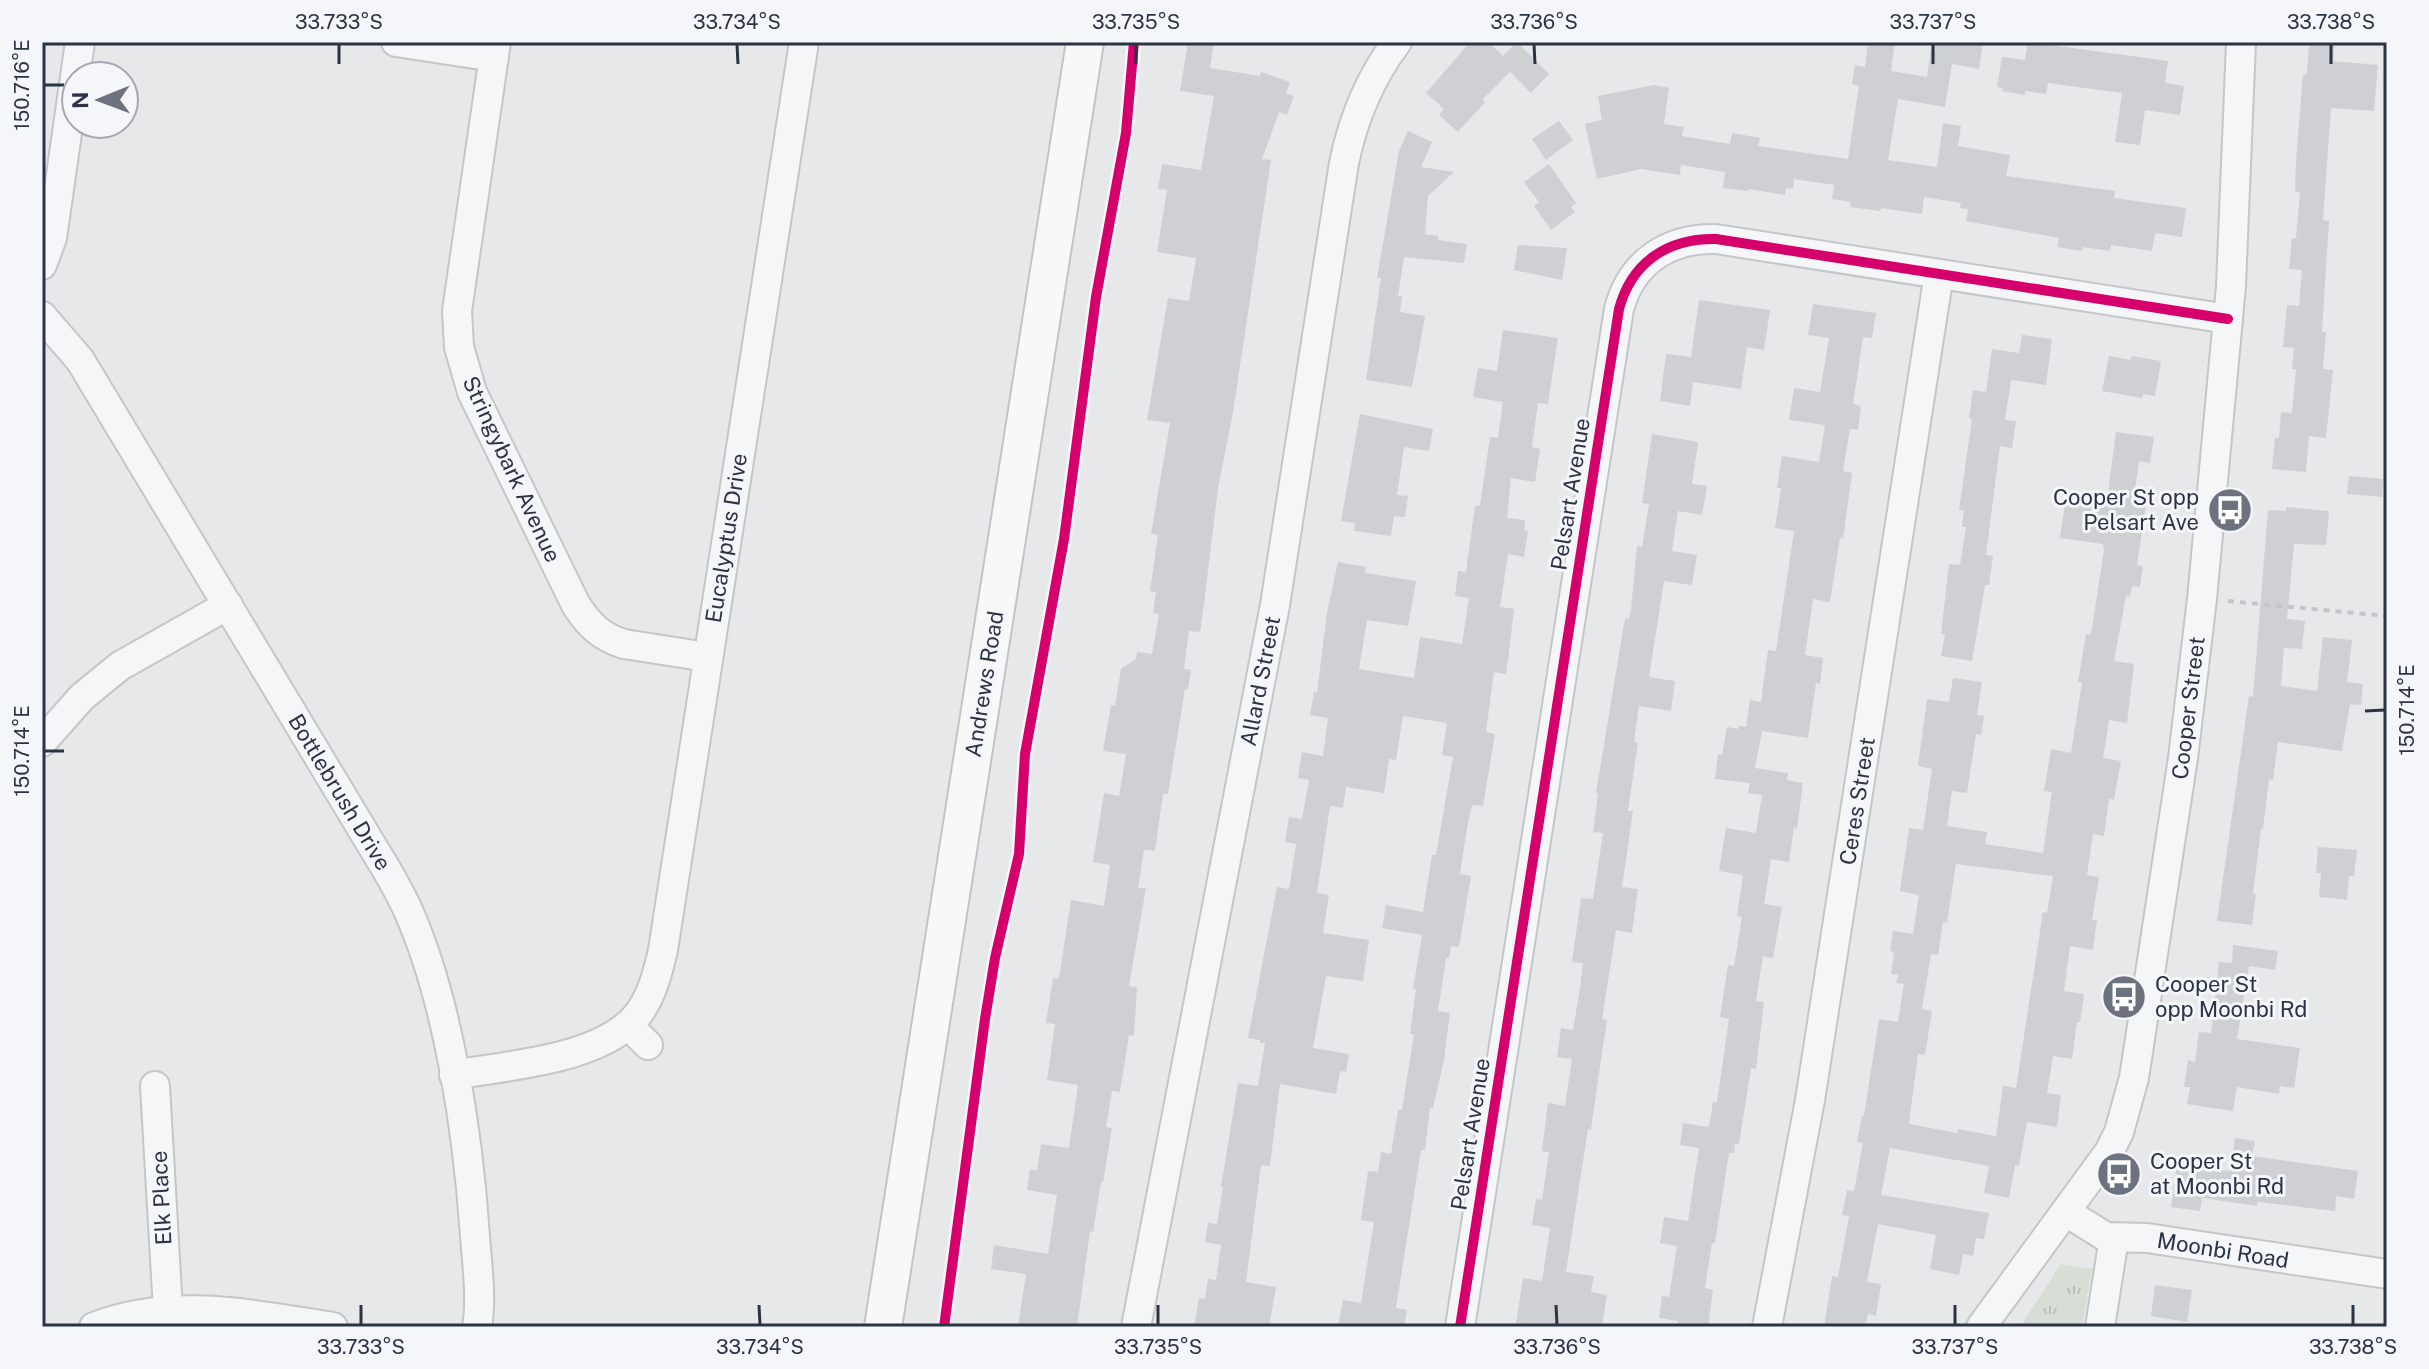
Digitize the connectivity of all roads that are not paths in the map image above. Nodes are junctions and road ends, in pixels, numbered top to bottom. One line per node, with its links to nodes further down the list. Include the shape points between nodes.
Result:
1 (80, 42): 8 (street, via 54,231)
2 (396, 42): 7 (street)
3 (804, 42): 13 (street, Eucalyptus Drive)
4 (1085, 42): 26 (main road, Andrews Road)
5 (1397, 42): 27 (street, Allard Street, via 1362,103 1344,163 1275,605)
6 (2241, 42): 11 (street, Cooper Street)
7 (495, 50): 13 (street, Stringybark Avenue, via 457,311 465,374 576,605 593,628 624,644)
8 (42, 265)
9 (1939, 274): 11 (street, Pelsart Avenue); 28 (street, Pelsart Avenue, via 1700,239 1669,246 1651,257 1623,296); 29 (street, Ceres Street, via 1810,1100)
10 (42, 316): 12 (street, Bottlebrush Drive, via 80,360)
11 (2228, 319): 19 (street, Cooper Street, via 2183,758 2134,1078 2109,1152)
12 (228, 605): 14 (street, via 120,666 82,697); 17 (street, Bottlebrush Drive, via 406,907 435,986)
13 (707, 657): 15 (street, Eucalyptus Drive, via 663,950 646,1002)
14 (42, 742)
15 (628, 1025): 16 (street); 17 (street, Eucalyptus Drive, via 581,1050)
16 (648, 1045)
17 (454, 1075): 25 (street, Bottlebrush Drive, via 471,1183)
18 (155, 1086): 22 (street, Elk Place)
19 (2066, 1212): 20 (street, Moonbi Road); 30 (street, Cooper Street)
20 (2114, 1238): 21 (street, Moonbi Road, via 2147,1238); 31 (street)
21 (2387, 1274)
22 (168, 1311): 23 (street); 24 (street, via 229,1311)
23 (94, 1327)
24 (333, 1327)
25 (477, 1327)
26 (883, 1327)
27 (1136, 1327)
28 (1460, 1327)
29 (1767, 1327)
30 (1981, 1327)
31 (2100, 1327)

